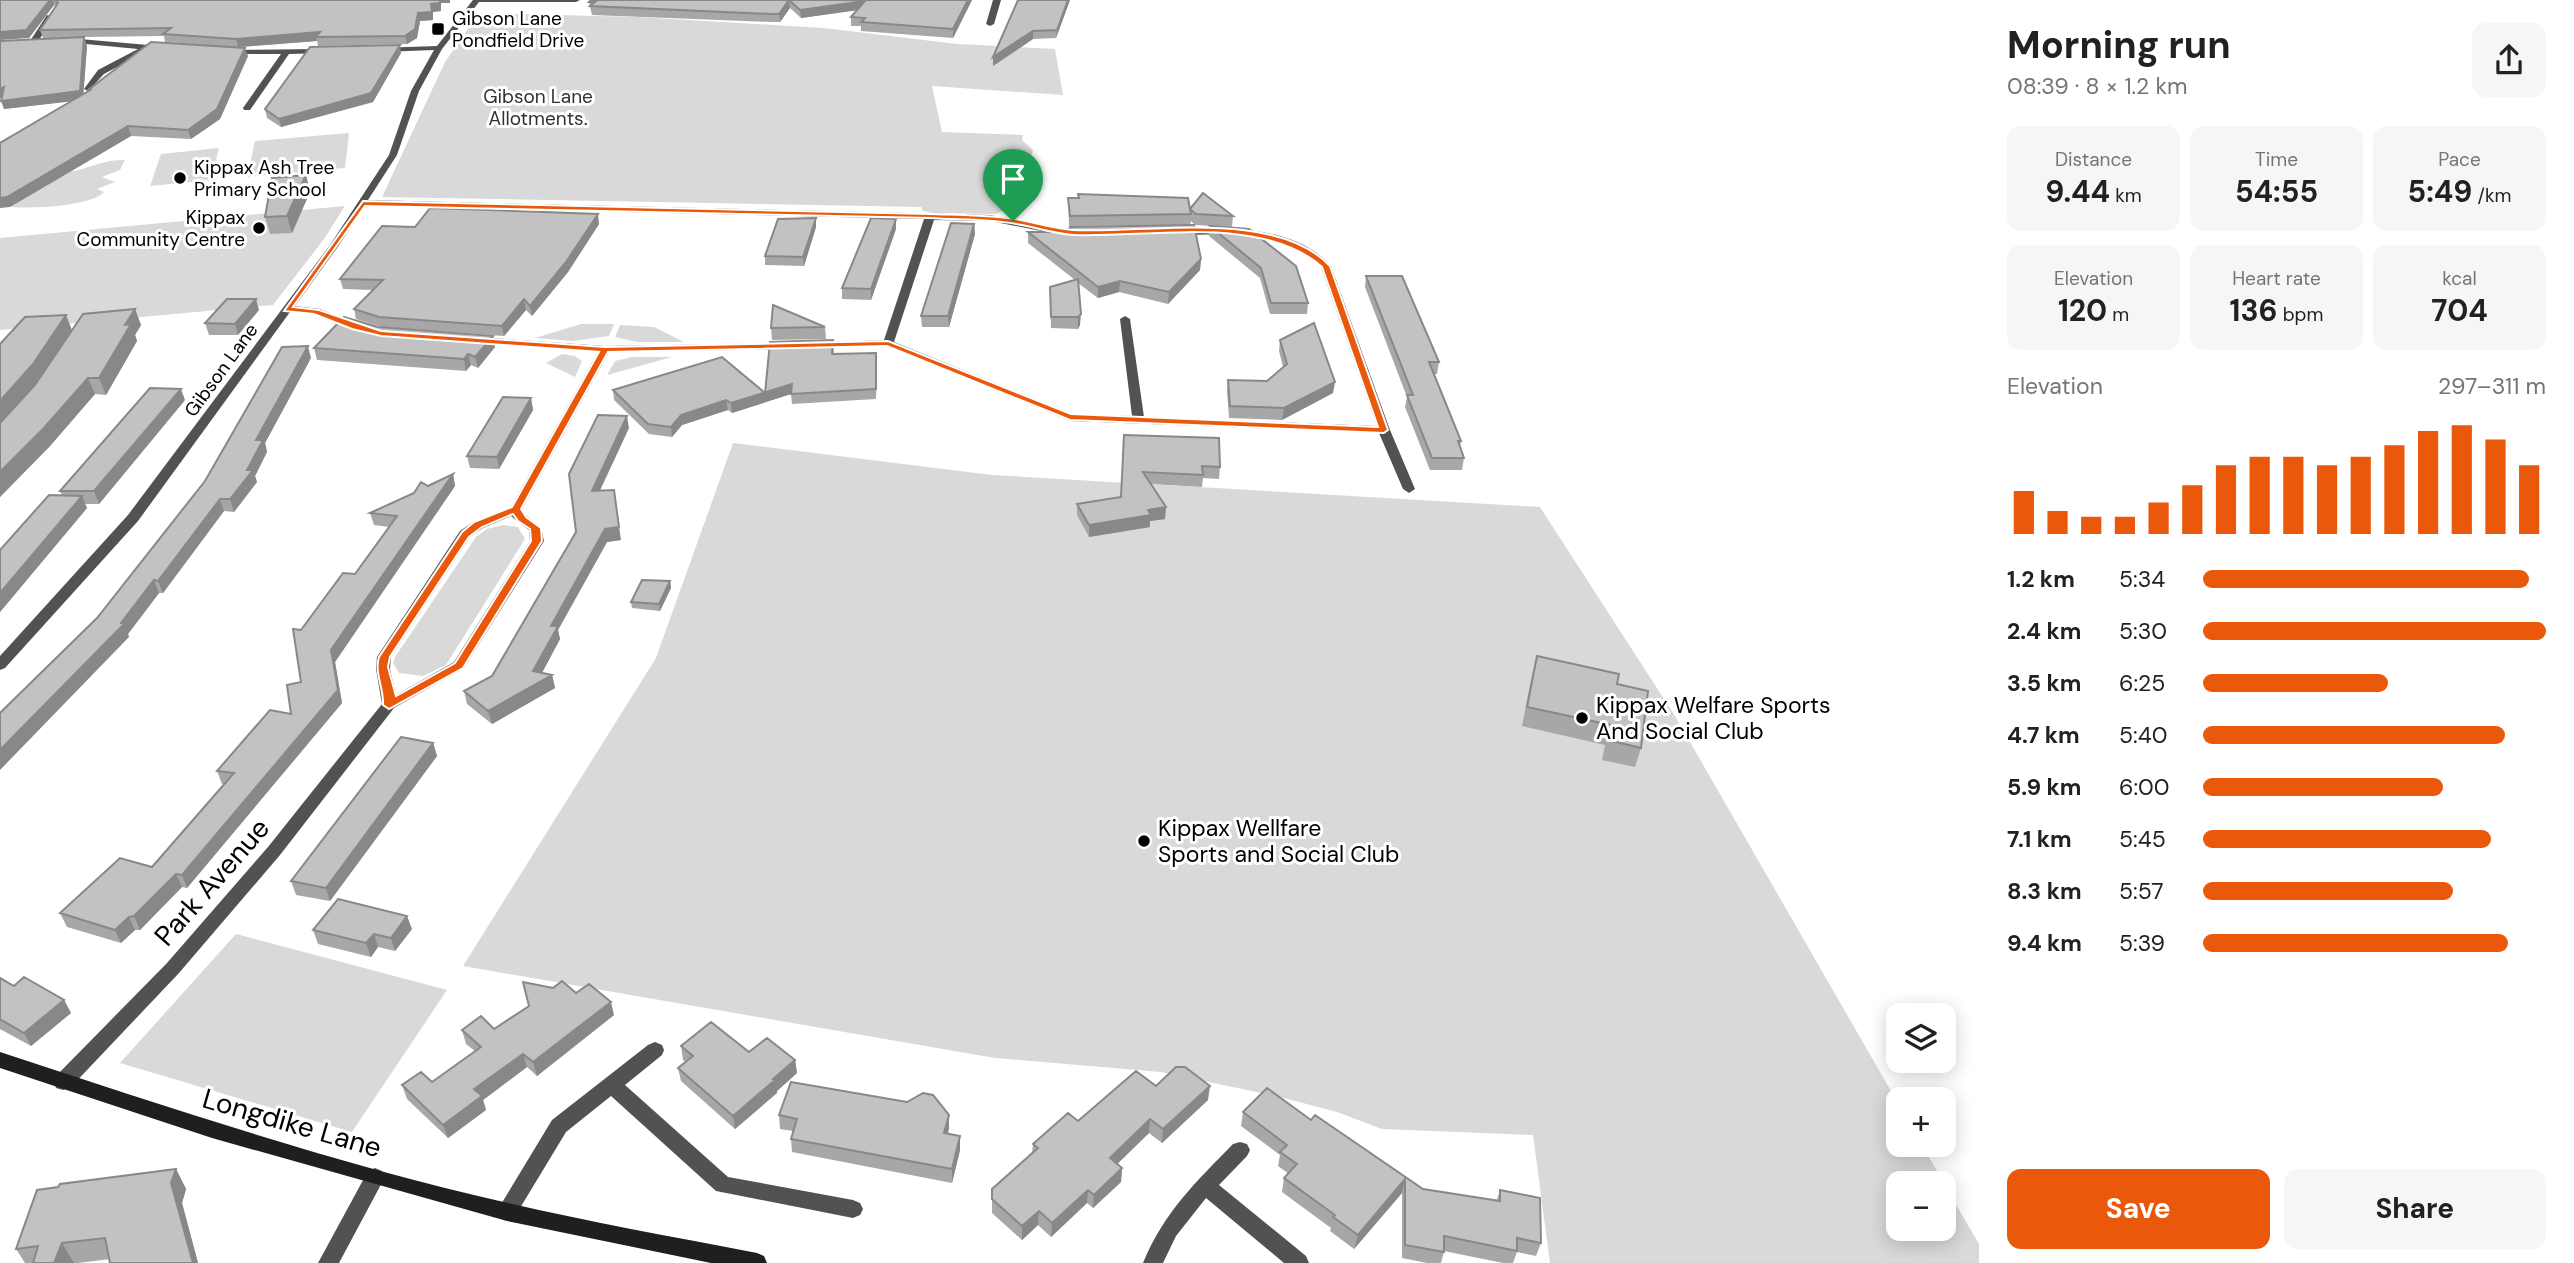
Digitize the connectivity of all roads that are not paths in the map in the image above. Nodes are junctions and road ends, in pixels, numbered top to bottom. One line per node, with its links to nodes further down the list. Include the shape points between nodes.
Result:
1 (477, 0): 2 (street); 11 (street, Gibson Lane)
2 (576, 0)
3 (997, 0): 5 (street)
4 (55, 10): 7 (street)
5 (990, 24)
6 (62, 40): 10 (street)
7 (34, 41): 8 (street); 9 (street)
8 (48, 41)
9 (23, 42)
10 (148, 47): 12 (street); 17 (street, via 107,68)
11 (439, 48): 13 (street); 19 (street, Gibson Lane, via 415,91 393,155)
12 (169, 49)
13 (369, 50)
14 (327, 51): 16 (street)
15 (214, 52): 16 (street)
16 (286, 52): 18 (street)
17 (88, 89)
18 (247, 108)
19 (363, 204): 20 (street); 23 (street, Gibson Lane)
20 (930, 216): 21 (street, via 990,218 1056,231); 27 (street)
21 (1098, 232)
22 (1168, 232): 30 (street, via 1270,237 1319,259 1326,266)
23 (287, 309): 25 (street, via 316,311); 33 (street, Gibson Lane, via 133,518)
24 (1125, 319): 29 (street)
25 (366, 331)
26 (459, 339): 28 (street)
27 (888, 343): 28 (street); 29 (street, via 1070,417)
28 (605, 349): 32 (street)
29 (1139, 421): 30 (street)
30 (1384, 430): 31 (street)
31 (1409, 489)
32 (516, 509): 34 (street, via 466,534 384,657); 34 (street, Park Avenue, via 536,528 537,541 466,656 452,671)
33 (0, 665)
34 (389, 705): 37 (street, Park Avenue, via 256,873)
35 (655, 1050): 38 (street)
36 (0, 1060): 37 (main road, Longdike Lane)
37 (63, 1082): 40 (main road, Longdike Lane)
38 (612, 1084): 42 (street, via 723,1185); 43 (street, via 559,1126)
39 (1240, 1150): 41 (street)
40 (375, 1177): 43 (main road, Longdike Lane); 44 (street)
41 (1206, 1186): 46 (street, via 1162,1236); 47 (street)
42 (853, 1209)
43 (507, 1212): 45 (main road, Longdike Lane)
44 (328, 1263)
45 (757, 1263)
46 (1153, 1263)
47 (1299, 1263)

